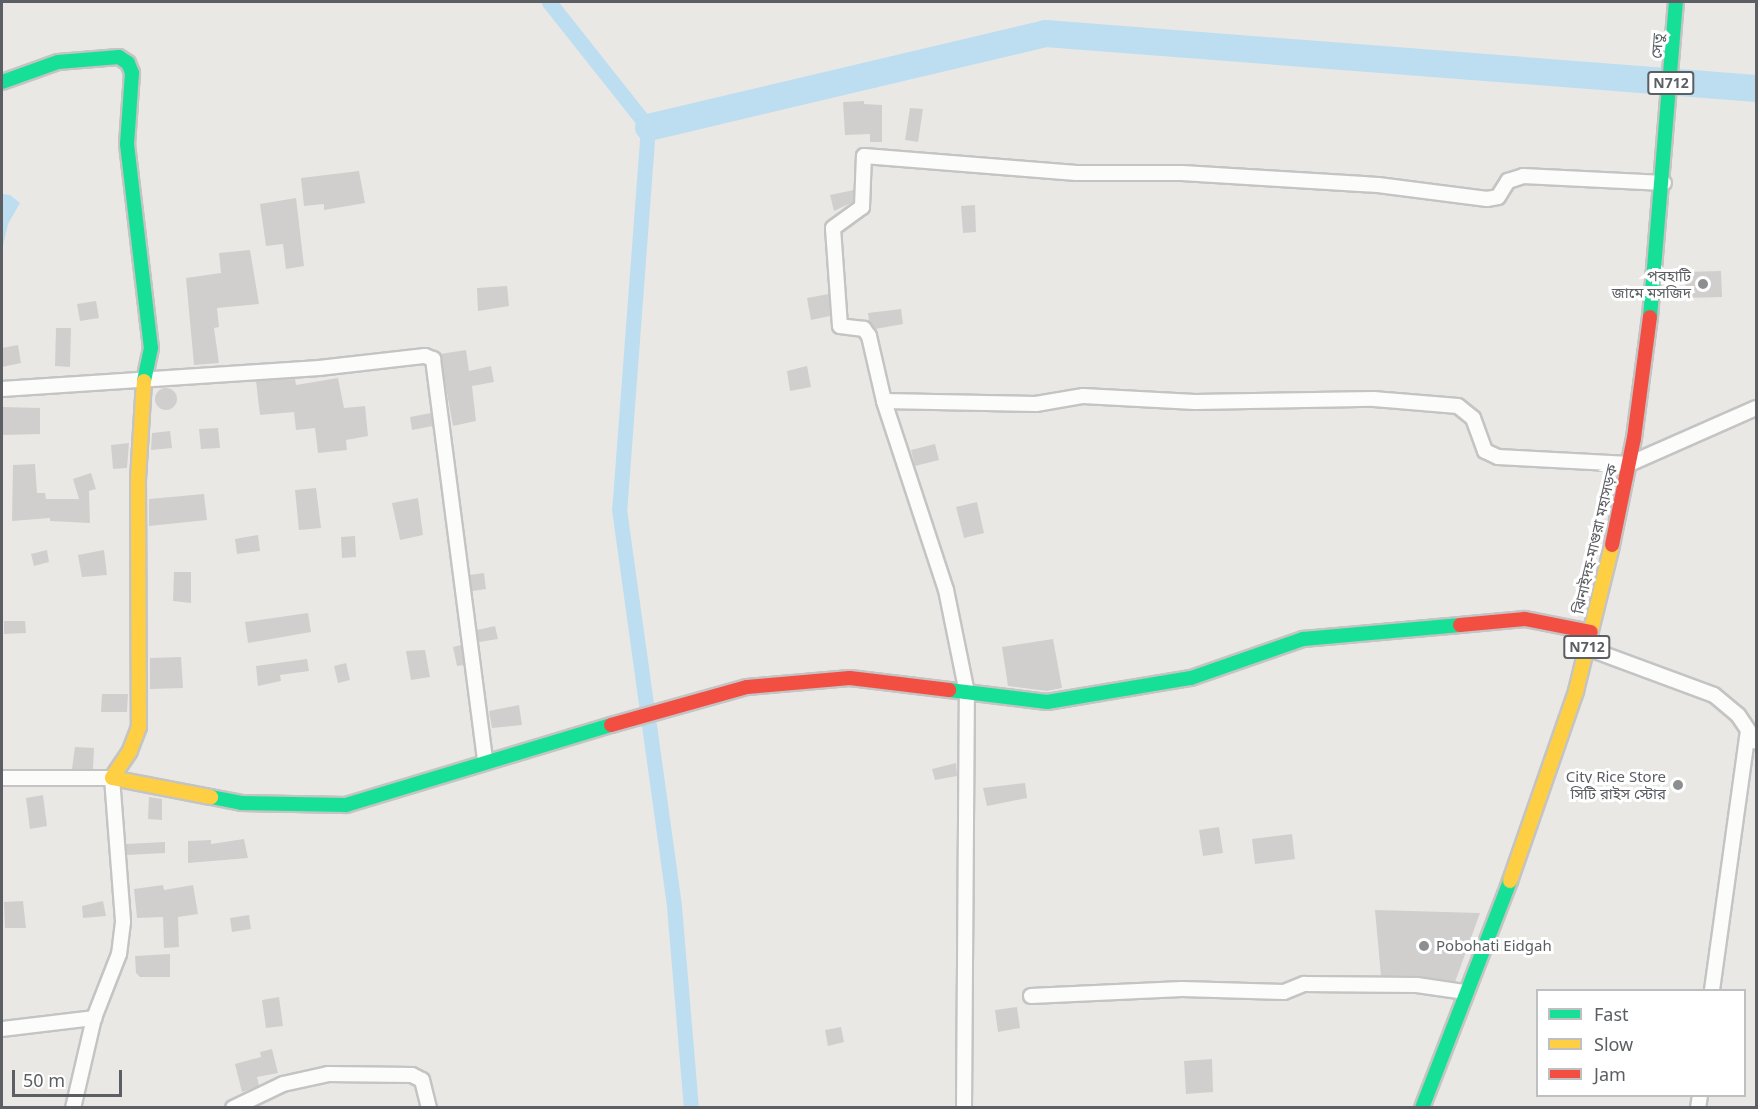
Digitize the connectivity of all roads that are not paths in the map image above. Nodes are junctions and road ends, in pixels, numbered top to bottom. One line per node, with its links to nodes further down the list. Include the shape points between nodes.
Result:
1 (1676, 2): 3 (main road, সেতু / N712)
2 (2, 82): 5 (main road, via 58,62 119,57 128,63 132,73 128,144 151,348)
3 (1665, 165): 4 (main road, ঝিনাইদহ-মাগুরা মহাসড়ক / N712)
4 (1664, 183): 7 (street, via 1523,176 1508,181 1498,197 1487,199 1378,185 1182,173 1076,173 869,154 862,162 862,207 833,228 840,326 867,332); 9 (main road, ঝিনাইদহ-মাগুরা মহাসড়ক / N712)
5 (144, 381): 6 (street); 15 (street, via 425,356 433,359); 17 (main road, via 138,479 139,727 130,751)
6 (2, 389)
7 (884, 401): 9 (street, via 1036,404 1083,396 1195,402 1374,399 1448,405 1467,410 1485,451 1498,457); 12 (street, via 946,590)
8 (1756, 408): 9 (street)
9 (1629, 464): 10 (main road, ঝিনাইদহ-মাগুরা মহাসড়ক / N712)
10 (1591, 632): 11 (main road, ঝিনাইদহ-মাগুরা মহাসড়ক / N712); 12 (main road, via 1525,619 1429,625 1303,639 1191,678 1047,702)
11 (1587, 648): 13 (street, via 1714,694); 19 (main road, ঝিনাইদহ-মাগুরা মহাসড়ক / N712, via 1531,825)
12 (967, 693): 15 (main road, via 850,678 747,687); 26 (street)
13 (1748, 730): 14 (street); 18 (street)
14 (1756, 742)
15 (485, 760): 17 (main road, via 362,801 328,806 241,803)
16 (2, 778): 17 (street)
17 (112, 778): 21 (street, via 123,922 115,969)
18 (1712, 989)
19 (1465, 992): 20 (street, via 1417,985 1304,984 1284,992 1182,989); 27 (main road, ঝিনাইদহ-মাগুরা মহাসড়ক / N712)
20 (1031, 996)
21 (94, 1018): 22 (street); 23 (street)
22 (2, 1029)
23 (73, 1107)
24 (233, 1107): 25 (street, via 283,1084 338,1074 412,1076 422,1080)
25 (429, 1107)
26 (964, 1107)
27 (1422, 1107)

